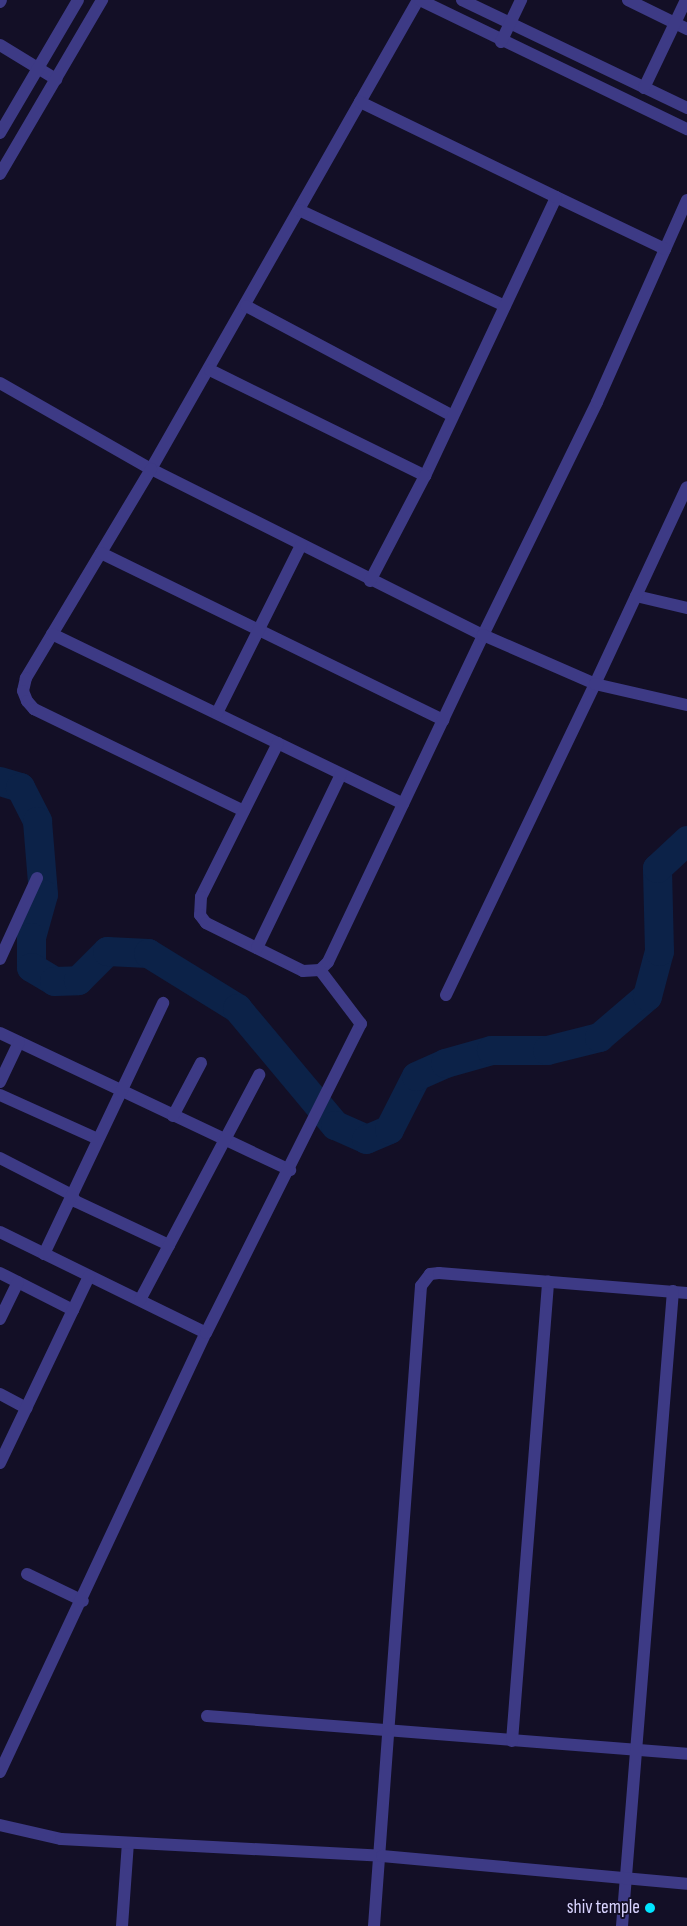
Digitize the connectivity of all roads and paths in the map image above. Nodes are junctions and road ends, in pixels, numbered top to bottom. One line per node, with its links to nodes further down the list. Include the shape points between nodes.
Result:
1 (78, 0): 14 (street)
2 (102, 0): 15 (street)
3 (419, 0): 8 (street); 17 (street)
4 (462, 0): 9 (street)
5 (521, 0): 9 (street)
6 (628, 0): 10 (street)
7 (686, 0): 10 (street)
8 (442, 6): 12 (street)
9 (510, 23): 12 (street); 16 (street)
10 (675, 23): 11 (street); 16 (street)
11 (687, 29)
12 (501, 42): 19 (street)
13 (0, 45): 14 (street)
14 (38, 68): 15 (street); 20 (street)
15 (56, 79): 21 (street)
16 (644, 88): 18 (street)
17 (360, 102): 22 (street); 24 (street)
18 (687, 108)
19 (687, 129)
20 (0, 133)
21 (0, 174)
22 (556, 197): 25 (street); 27 (street)
23 (687, 200): 25 (street)
24 (299, 210): 26 (street); 27 (street)
25 (666, 248): 42 (street, via 598,402)
26 (246, 306): 28 (street); 30 (street)
27 (505, 306): 30 (street)
28 (210, 370): 31 (street); 32 (street)
29 (0, 382): 31 (street)
30 (453, 416): 32 (street)
31 (151, 469): 35 (street); 36 (street)
32 (425, 476): 37 (street)
33 (687, 486): 34 (street)
34 (682, 509): 38 (street)
35 (300, 545): 37 (street); 40 (street)
36 (101, 553): 40 (street); 41 (street)
37 (370, 581): 42 (street)
38 (636, 596): 39 (street); 43 (street)
39 (687, 608)
40 (258, 629): 45 (street); 46 (street)
41 (52, 634): 45 (street); 50 (street, via 26,678 23,691 34,709)
42 (483, 635): 43 (street); 46 (street)
43 (595, 684): 44 (street); 55 (street)
44 (687, 706)
45 (217, 713): 47 (street)
46 (443, 720): 49 (street)
47 (278, 743): 48 (street); 50 (street)
48 (341, 774): 49 (street); 52 (street)
49 (403, 804): 54 (street, via 328,962)
50 (244, 811): 52 (street, via 201,897 200,915 206,923)
51 (37, 878): 53 (street)
52 (257, 948): 54 (street, via 303,971)
53 (0, 959)
54 (320, 970): 68 (street, via 361,1024)
55 (446, 995)
56 (163, 1003): 62 (street)
57 (0, 1033): 58 (street)
58 (19, 1042): 61 (street); 62 (street)
59 (201, 1064): 64 (street)
60 (259, 1076): 66 (street)
61 (0, 1082)
62 (121, 1092): 64 (street); 65 (street)
63 (0, 1095): 65 (street)
64 (174, 1116): 66 (street)
65 (98, 1139): 69 (street)
66 (225, 1140): 68 (street); 71 (street)
67 (0, 1158): 69 (street)
68 (290, 1170): 82 (street)
69 (72, 1195): 71 (street, via 75,1201); 72 (street)
70 (0, 1232): 72 (street)
71 (169, 1245): 79 (street)
72 (44, 1254): 74 (street)
73 (0, 1273): 76 (street)
74 (89, 1276): 79 (street); 80 (street)
75 (548, 1281): 77 (street); 89 (street, via 439,1273 430,1274 421,1286); 90 (street)
76 (18, 1282): 80 (street); 81 (street)
77 (673, 1291): 78 (street); 91 (street)
78 (687, 1292)
79 (140, 1300): 82 (street)
80 (73, 1310): 84 (street)
81 (0, 1319)
82 (206, 1333): 87 (street)
83 (0, 1394): 84 (street)
84 (26, 1408): 85 (street)
85 (0, 1463)
86 (27, 1574): 87 (street)
87 (83, 1601): 93 (street)
88 (206, 1716): 89 (street)
89 (388, 1730): 90 (street); 96 (street)
90 (512, 1740): 91 (street)
91 (636, 1750): 92 (street); 97 (street)
92 (687, 1754)
93 (0, 1772)
94 (0, 1825): 95 (street, via 61,1839)
95 (128, 1843): 96 (street); 99 (street)
96 (382, 1856): 97 (street); 100 (street)
97 (626, 1875): 98 (street); 101 (street)
98 (687, 1884)
99 (122, 1926)
100 (374, 1926)
101 (622, 1926)

